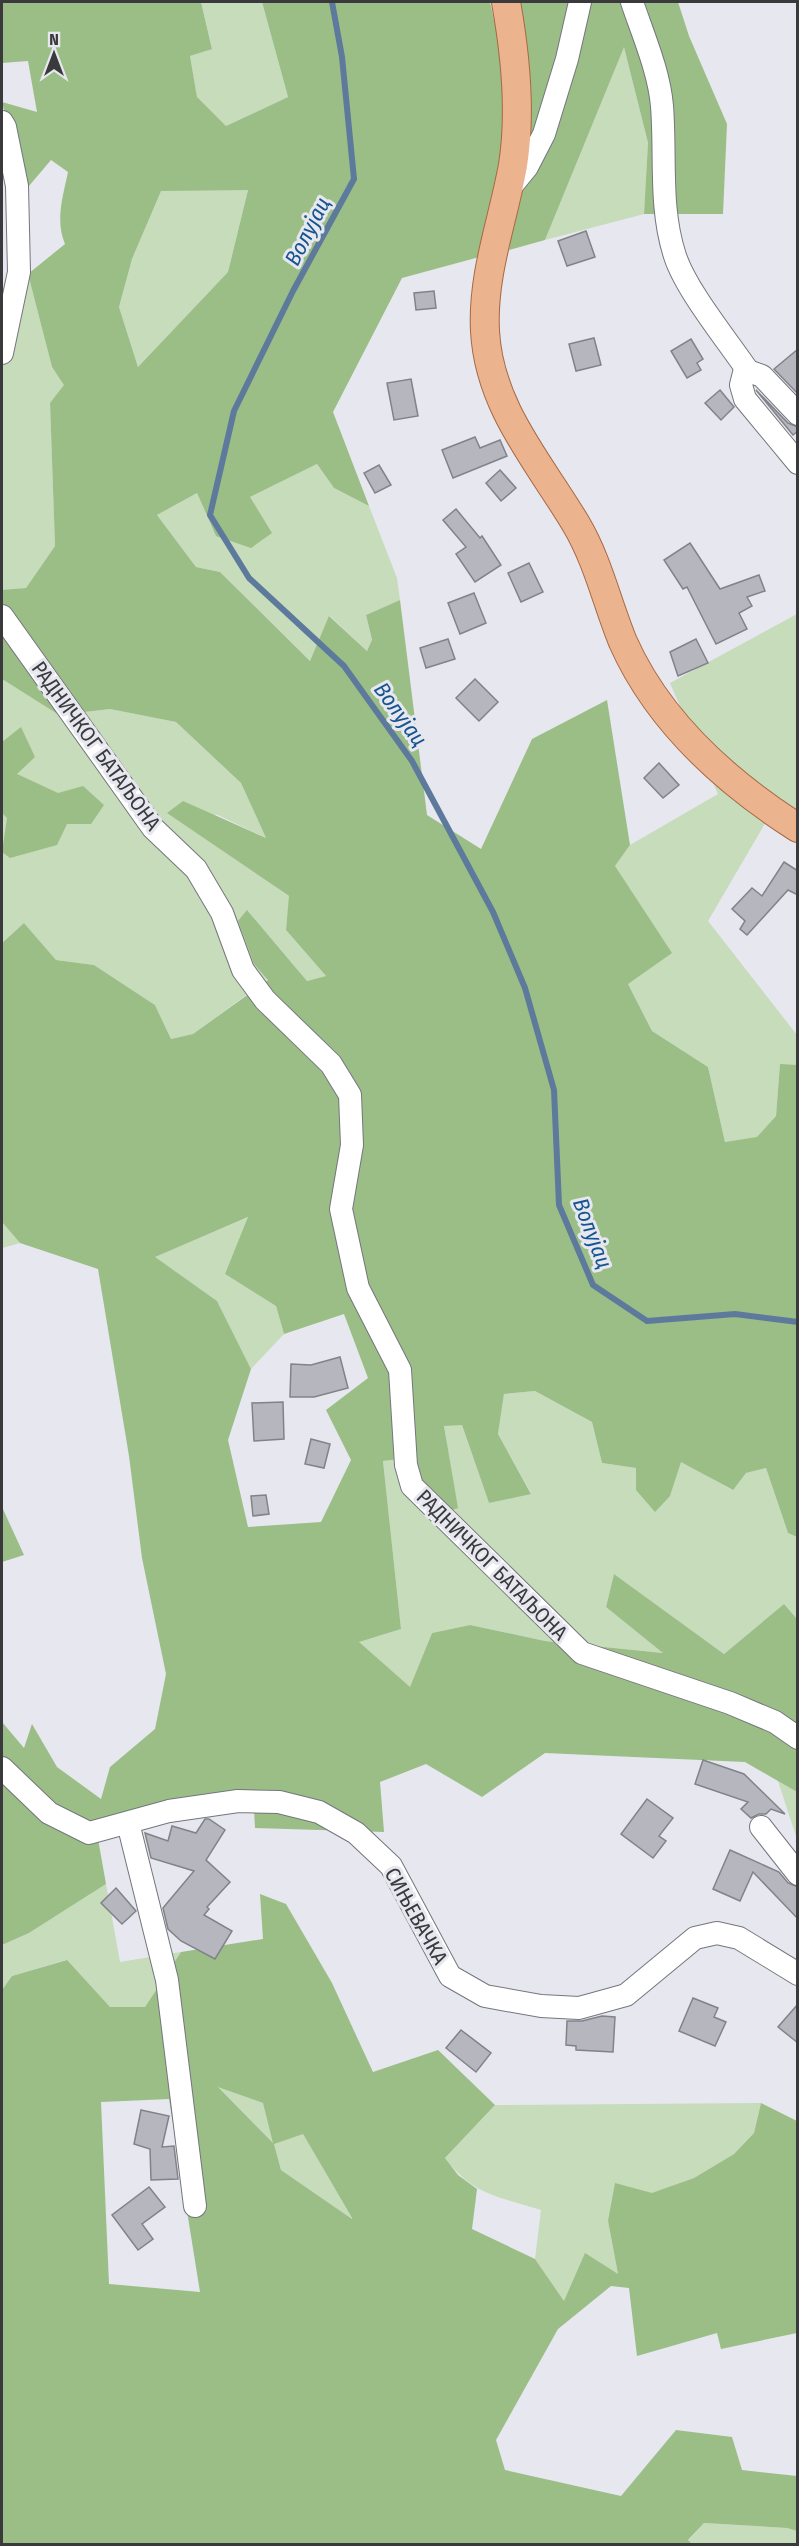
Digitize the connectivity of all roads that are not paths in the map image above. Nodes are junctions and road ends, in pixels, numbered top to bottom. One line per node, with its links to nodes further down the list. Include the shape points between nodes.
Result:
1 (506, 2): 5 (main road, via 516,122)
2 (580, 2): 5 (street, via 544,134 527,167)
3 (632, 2): 7 (street, via 662,105 664,202 675,257)
4 (2, 123): 6 (street, via 17,186 19,272)
5 (508, 190): 11 (main road, via 490,264 484,316 491,370 509,420 576,525 601,578 624,644 645,682 699,751 736,784)
6 (2, 353)
7 (748, 371): 8 (street, via 762,376); 9 (street, via 742,378 745,399)
8 (798, 414)
9 (798, 463)
10 (2, 616): 12 (street, РАДНИЧКОГ БАТАЉОНА, via 153,828 196,869 222,913 243,970 265,1000 331,1064 350,1095 352,1145 341,1209 358,1288 400,1370 406,1465 412,1486 582,1653 730,1703 775,1722)
11 (798, 828)
12 (798, 1738)
13 (2, 1768): 14 (street, СИЊЕВАЧКА, via 49,1813 89,1833)
14 (128, 1823): 17 (street, СИЊЕВАЧКА, via 169,1811 238,1801 279,1802 319,1812 356,1833 391,1866 450,1976 485,1996 579,2008 626,1995 695,1938 717,1933 739,1938); 18 (street, via 166,1980)
15 (761, 1827): 16 (street)
16 (798, 1874)
17 (798, 1974)
18 (195, 2206)

